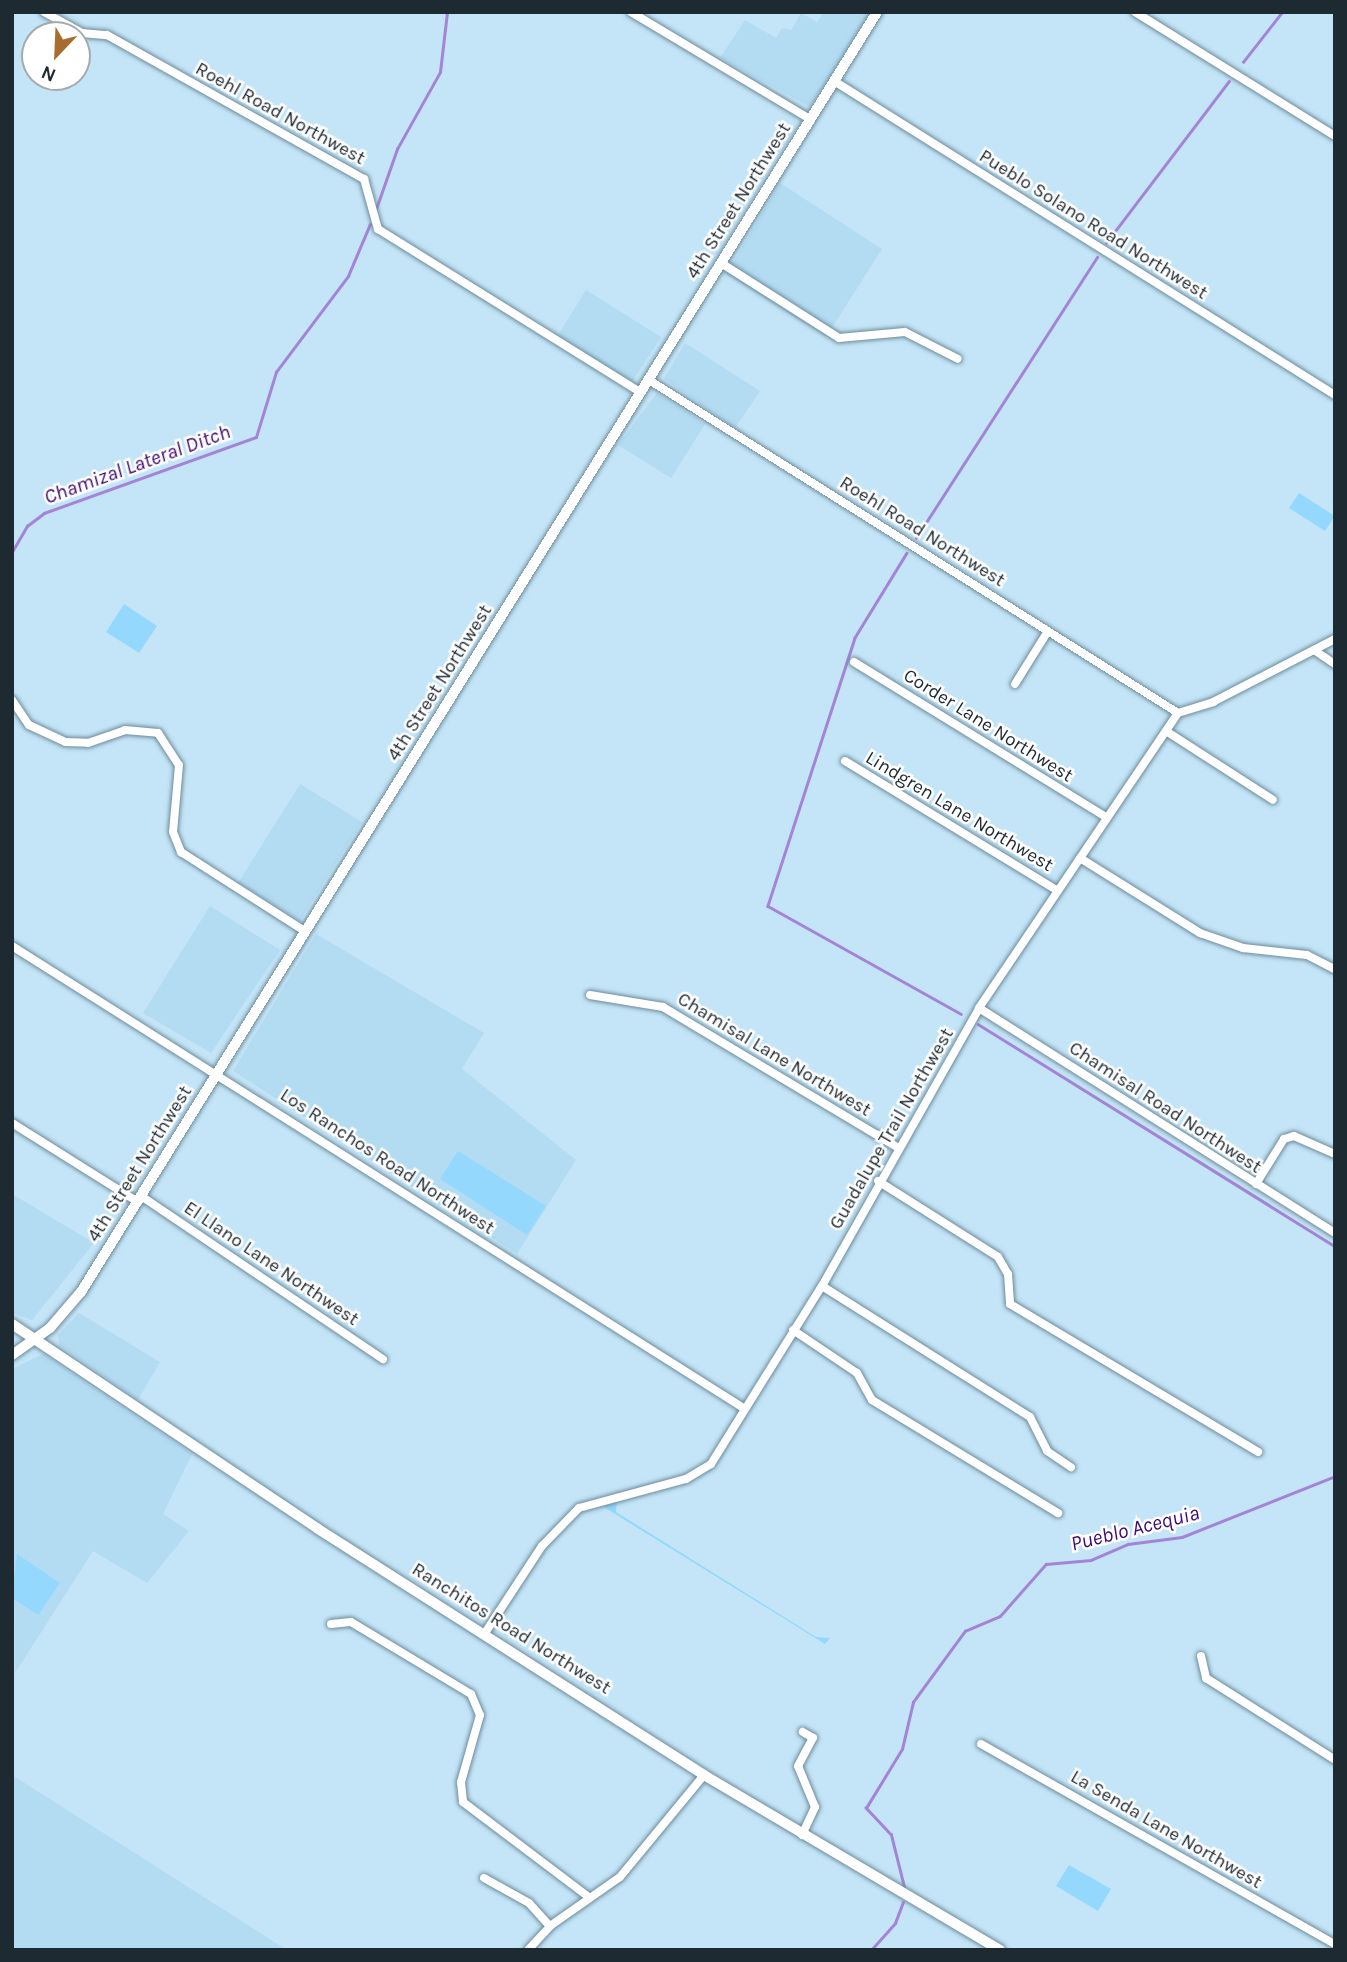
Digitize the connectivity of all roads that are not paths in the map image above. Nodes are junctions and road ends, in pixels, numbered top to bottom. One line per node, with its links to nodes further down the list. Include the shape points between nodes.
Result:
1 (44, 12): 11 (street, Roehl Road Northwest, via 82,33 107,35 364,179 378,229)
2 (631, 12): 6 (street)
3 (877, 12): 5 (main road, 4th Street Northwest)
4 (1135, 12): 7 (street)
5 (834, 81): 6 (main road, 4th Street Northwest); 12 (street, Pueblo Solano Road Northwest)
6 (810, 119): 8 (main road, 4th Street Northwest)
7 (1335, 136)
8 (721, 263): 9 (street, via 839,338 905,331); 10 (main road, 4th Street Northwest)
9 (958, 359)
10 (649, 380): 11 (main road, 4th Street Northwest); 13 (street, Roehl Road Northwest)
11 (641, 393): 27 (main road, 4th Street Northwest)
12 (1335, 395)
13 (1048, 631): 18 (street); 20 (street, Roehl Road Northwest)
14 (1335, 639): 15 (street)
15 (1314, 650): 17 (street); 20 (street, via 1213,702)
16 (854, 662): 24 (street, Corder Lane Northwest)
17 (1335, 664)
18 (1015, 684)
19 (12, 700): 27 (street, via 29,725 65,742 88,743 125,730 158,733 179,765 173,832 181,852)
20 (1178, 713): 21 (street, Guadalupe Trail Northwest)
21 (1166, 731): 23 (street); 24 (street, Guadalupe Trail Northwest)
22 (845, 761): 26 (street, Lindgren Lane Northwest)
23 (1273, 800)
24 (1106, 817): 25 (street, Guadalupe Trail Northwest)
25 (1080, 858): 26 (street, Guadalupe Trail Northwest); 29 (street, via 1200,933 1243,948 1307,956)
26 (1056, 890): 31 (street, Guadalupe Trail Northwest)
27 (306, 932): 32 (main road, 4th Street Northwest)
28 (12, 946): 32 (street, Los Ranchos Road Northwest)
29 (1335, 969)
30 (590, 995): 34 (street, Chamisal Lane Northwest, via 663,1007)
31 (979, 1007): 34 (street, Guadalupe Trail Northwest); 37 (street, Chamisal Road Northwest)
32 (218, 1072): 38 (main road, 4th Street Northwest); 46 (street, Los Ranchos Road Northwest)
33 (12, 1123): 38 (street, El Llano Lane Northwest)
34 (897, 1147): 36 (street, Guadalupe Trail Northwest)
35 (1335, 1154): 37 (street, via 1294,1136 1284,1139)
36 (878, 1181): 40 (street, Guadalupe Trail Northwest); 47 (street, via 998,1256 1007,1274 1010,1304)
37 (1256, 1184): 39 (street, Chamisal Road Northwest)
38 (139, 1199): 43 (main road, 4th Street Northwest, via 66,1313); 45 (street, El Llano Lane Northwest)
39 (1335, 1233)
40 (822, 1286): 42 (street, Guadalupe Trail Northwest); 48 (street, via 1030,1417 1047,1451)
41 (12, 1325): 43 (main road, Ranchitos Road Northwest)
42 (793, 1329): 46 (street, Guadalupe Trail Northwest); 49 (street, via 857,1373 872,1399)
43 (36, 1339): 44 (main road, 4th Street Northwest); 51 (main road, Ranchitos Road Northwest, via 251,1485)
44 (12, 1355)
45 (383, 1359)
46 (742, 1407): 51 (street, Guadalupe Trail Northwest, via 711,1464 686,1479 579,1507 542,1546)
47 (1258, 1451)
48 (1071, 1467)
49 (1058, 1513)
50 (331, 1624): 59 (street, via 352,1622 471,1694 480,1715 461,1782 463,1802)
51 (485, 1633): 56 (main road, Ranchitos Road Northwest)
52 (1202, 1656): 55 (street, via 1206,1678)
53 (803, 1732): 57 (street, via 813,1738 798,1766 815,1807)
54 (981, 1744): 61 (street, La Senda Lane Northwest)
55 (1335, 1760)
56 (704, 1775): 57 (main road, Ranchitos Road Northwest); 59 (street, via 620,1877)
57 (802, 1835): 63 (main road, Ranchitos Road Northwest)
58 (484, 1878): 60 (street, via 529,1903)
59 (590, 1898): 60 (street)
60 (550, 1926): 62 (street)
61 (1335, 1944)
62 (528, 1950)
63 (1000, 1950)

